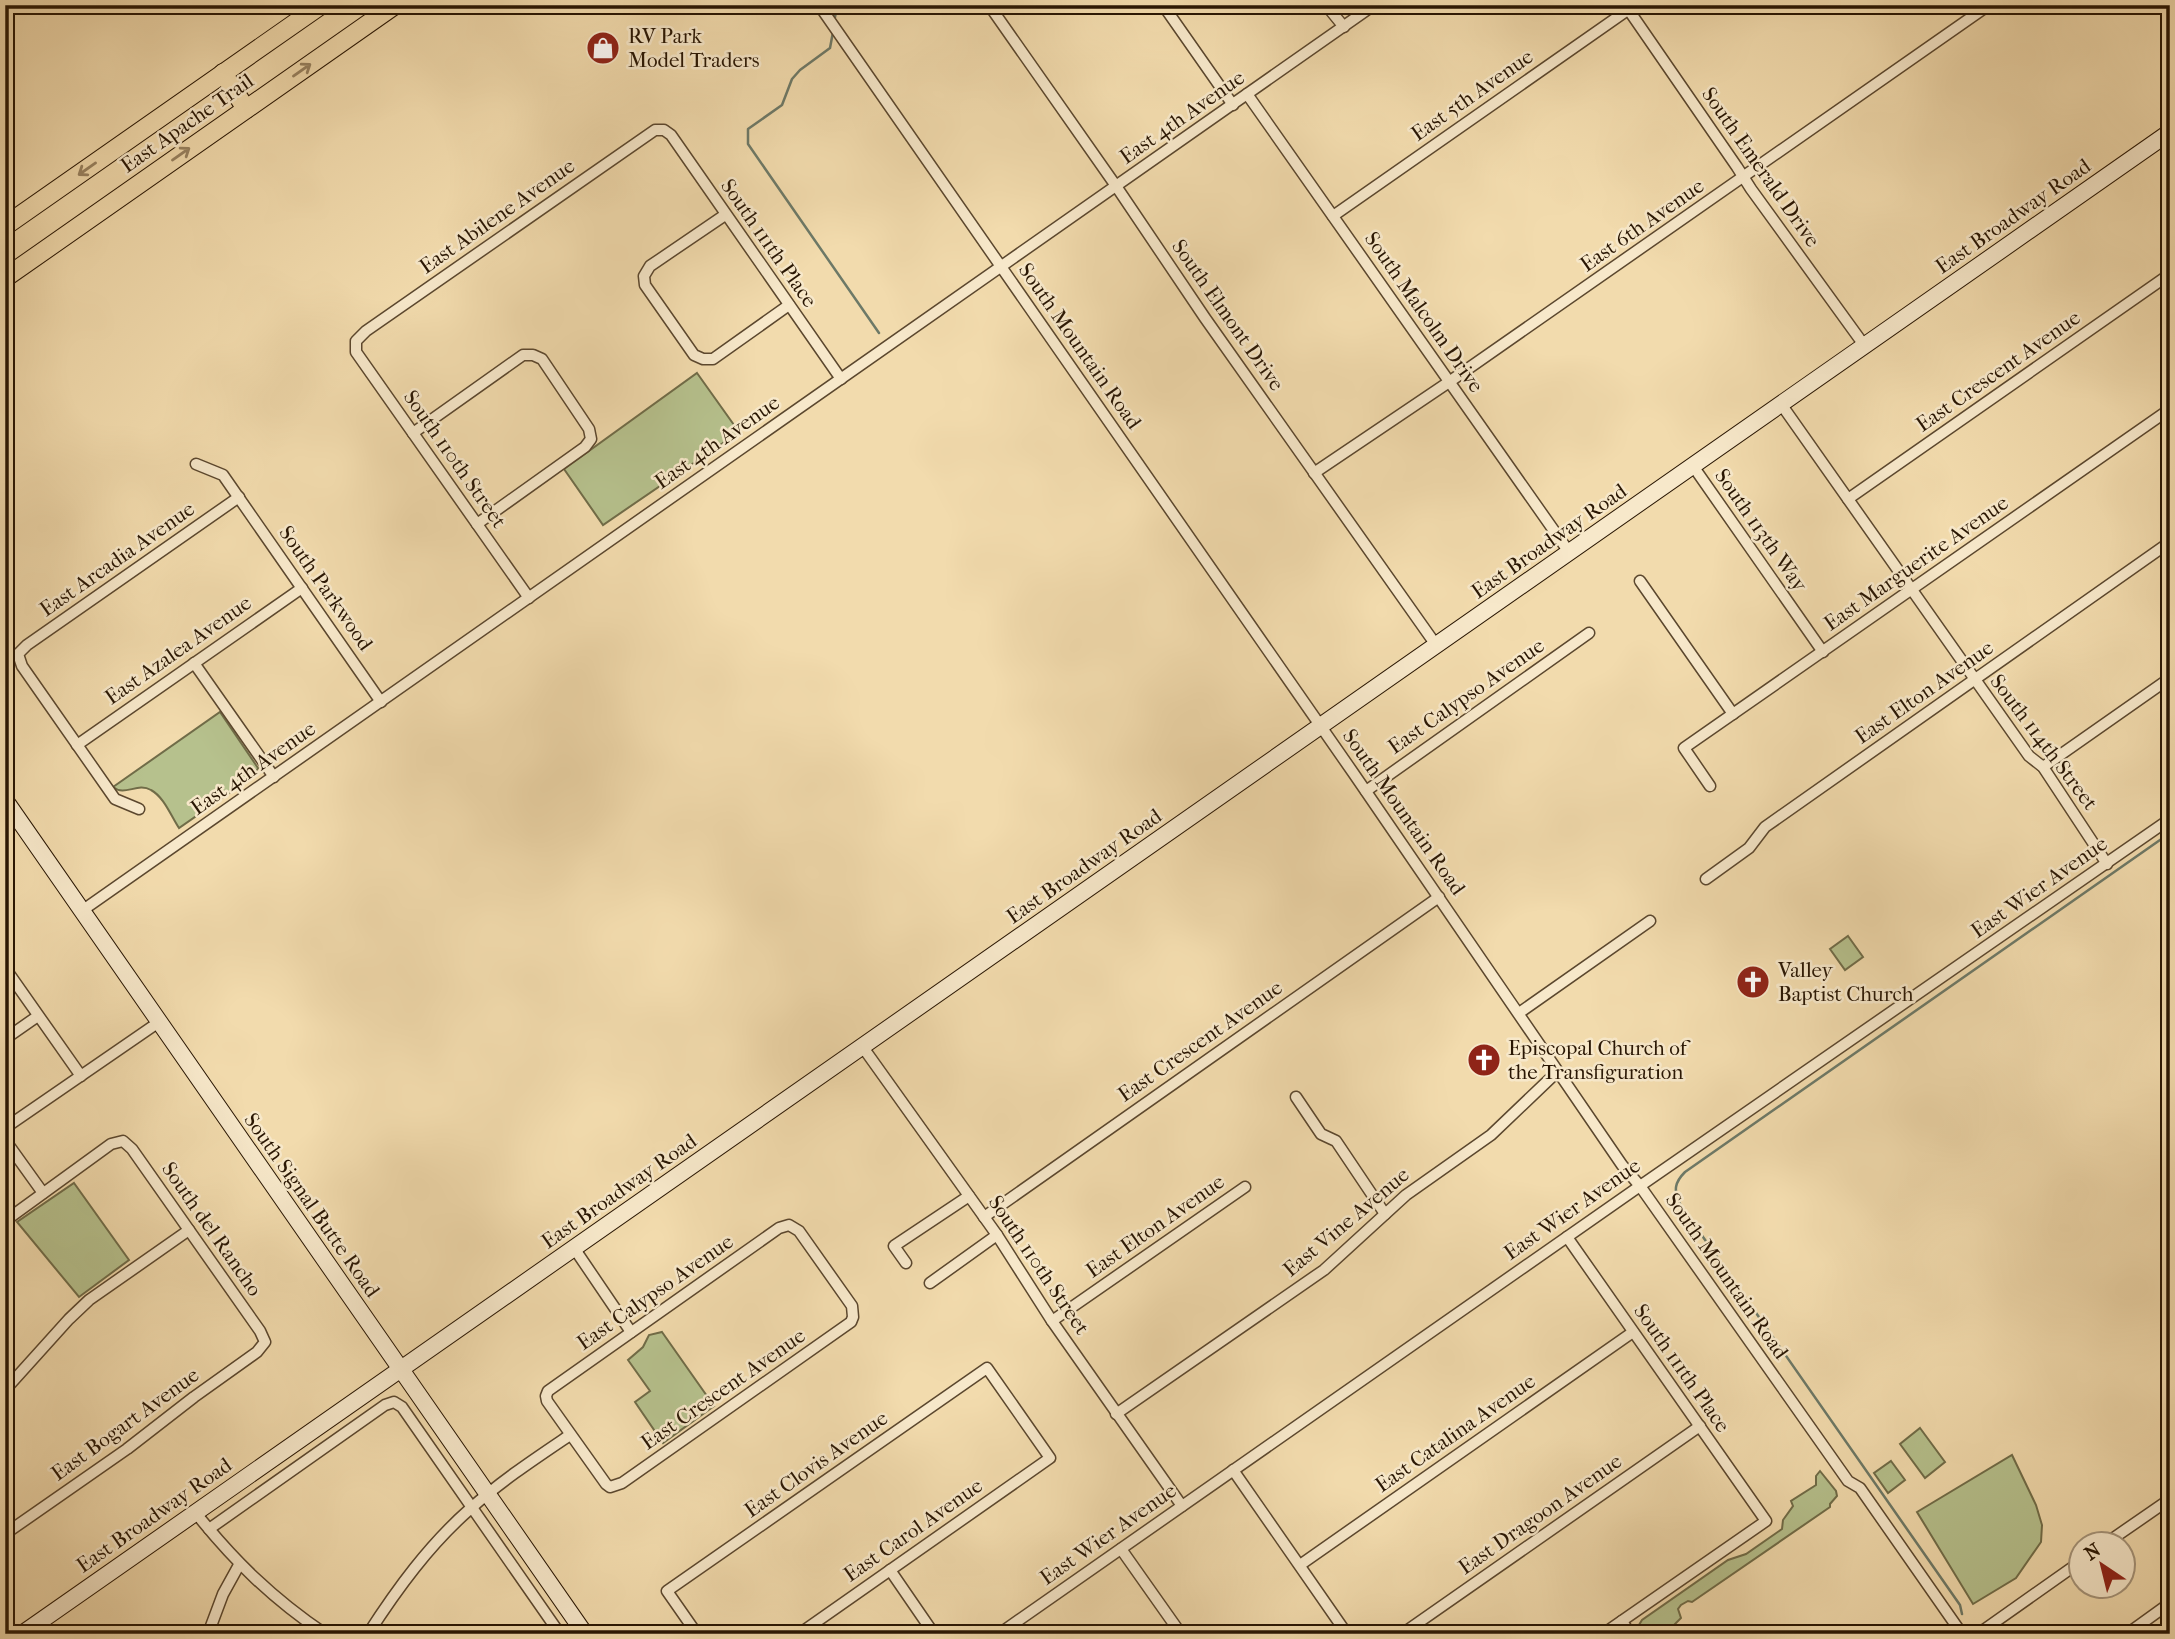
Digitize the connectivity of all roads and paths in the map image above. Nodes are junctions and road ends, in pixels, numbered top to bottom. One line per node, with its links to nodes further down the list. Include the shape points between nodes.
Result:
1 (321, 5): 11 (main road, East Apache Trail)
2 (395, 5): 14 (main road, East Apache Trail, one-way to 2)
3 (819, 5): 22 (street, South Mountain Road)
4 (989, 5): 18 (street, South Elmont Drive)
5 (1163, 5): 13 (street)
6 (1326, 5): 10 (street)
7 (1374, 5): 10 (street, East 4th Avenue)
8 (1989, 5): 17 (street, East 6th Avenue)
9 (1631, 7): 17 (street, South Emerald Drive); 20 (street, East 5th Avenue)
10 (1344, 27): 12 (street, East 4th Avenue)
11 (223, 74): 14 (main road); 21 (main road, East Apache Trail, one-way to 21)
12 (1247, 94): 13 (street, East 4th Avenue); 20 (street, South Malcolm Drive)
13 (1233, 105): 18 (street, East 4th Avenue)
14 (246, 109): 24 (main road, East Apache Trail, one-way to 14)
15 (664, 130): 19 (street, South 111th Place); 26 (street, East Abilene Avenue, via 654,130)
16 (2170, 132): 27 (main road, East Broadway Road)
17 (1744, 178): 27 (street, South Emerald Drive); 29 (street, East 6th Avenue)
18 (1116, 186): 22 (street, East 4th Avenue); 35 (street, South Elmont Drive)
19 (725, 215): 25 (street, South 111th Place); 25 (street, via 650,266 644,276 645,285 694,355 713,359)
20 (1333, 216): 29 (street, South Malcolm Drive)
21 (5, 226)
22 (1001, 267): 28 (street, East 4th Avenue); 53 (street, South Mountain Road)
23 (2170, 274): 37 (street, East Crescent Avenue)
24 (5, 278)
25 (789, 305): 28 (street, South 111th Place)
26 (356, 341): 32 (street, South 110th Street, via 356,352)
27 (1864, 345): 30 (main road, East Broadway Road)
28 (841, 379): 44 (street, East 4th Avenue)
29 (1449, 382): 35 (street, East 6th Avenue); 40 (street, South Malcolm Drive)
30 (1781, 404): 34 (main road, East Broadway Road); 37 (street, South 114th Street)
31 (2170, 409): 43 (street, East Marguerite Avenue)
32 (413, 433): 38 (street, South 110th Street); 38 (street, via 523,355 541,359 589,429 591,439)
33 (196, 464): 36 (street, South Parkwood, via 223,475)
34 (1693, 466): 40 (main road, East Broadway Road); 47 (street, South 113th Way)
35 (1314, 473): 46 (street, South Elmont Drive)
36 (239, 497): 42 (street, South Parkwood); 54 (street, East Arcadia Avenue, via 18,654)
37 (1848, 499): 43 (street, South 114th Street)
38 (477, 524): 44 (street, South 110th Street)
39 (2170, 542): 50 (street, East Elton Avenue)
40 (1569, 552): 46 (main road, East Broadway Road)
41 (1640, 580): 52 (street)
42 (302, 588): 48 (street, East Azalea Avenue); 51 (street, South Parkwood)
43 (1911, 590): 47 (street, East Marguerite Avenue); 50 (street, South 114th Street)
44 (529, 598): 51 (street, East 4th Avenue)
45 (1589, 633): 58 (street, East Calypso Avenue)
46 (1436, 645): 53 (main road, East Broadway Road)
47 (1823, 652): 52 (street, East Marguerite Avenue)
48 (194, 663): 54 (street, East Azalea Avenue); 56 (street)
49 (2170, 678): 55 (street)
50 (1974, 680): 55 (street, South 114th Street, via 2029,756); 63 (street, East Elton Avenue, via 1765,827 1749,848)
51 (381, 702): 56 (street, East 4th Avenue)
52 (1733, 714): 57 (street, East Marguerite Avenue, via 1684,748)
53 (1321, 726): 58 (street, South Mountain Road); 72 (main road, East Broadway Road)
54 (77, 745): 60 (street, via 115,799)
55 (2043, 766): 62 (street, South 114th Street)
56 (274, 777): 65 (street, East 4th Avenue)
57 (1710, 786)
58 (1366, 791): 64 (street, South Mountain Road)
59 (5, 800): 65 (main road, South Signal Butte Road)
60 (139, 809)
61 (2170, 819): 62 (street, East Wier Avenue)
62 (2107, 864): 78 (street, East Wier Avenue)
63 (1706, 879)
64 (1439, 897): 68 (street, South Mountain Road); 83 (street, East Crescent Avenue)
65 (83, 911): 70 (main road, South Signal Butte Road)
66 (1650, 921): 68 (street)
67 (5, 968): 69 (street)
68 (1519, 1013): 73 (street, South Mountain Road)
69 (38, 1016): 71 (street); 74 (street)
70 (159, 1022): 74 (street); 97 (main road, South Signal Butte Road)
71 (5, 1039)
72 (862, 1046): 81 (street, South 110th Street); 89 (main road, East Broadway Road)
73 (1557, 1072): 78 (street, South Mountain Road); 82 (street, East Vine Avenue, via 1491,1135)
74 (81, 1076): 76 (street)
75 (1296, 1097): 82 (street, via 1321,1134 1336,1141)
76 (5, 1128)
77 (5, 1140): 80 (street)
78 (1640, 1186): 88 (street, East Wier Avenue); 133 (street, South Mountain Road)
79 (1245, 1187): 92 (street, East Elton Avenue)
80 (43, 1193): 84 (street); 86 (street, South del Rancho, via 123,1140)
81 (969, 1196): 83 (street, South 110th Street); 90 (street, via 894,1246)
82 (1385, 1213): 99 (street, East Vine Avenue, via 1324,1270)
83 (984, 1217): 87 (street, South 110th Street)
84 (5, 1221)
85 (789, 1225): 93 (street, East Calypso Avenue); 101 (street, East Crescent Avenue, via 807,1241 852,1306 853,1317 847,1326 622,1483 610,1487 602,1480)
86 (189, 1230): 95 (street, South del Rancho); 98 (street, via 89,1300)
87 (997, 1235): 91 (street); 92 (street, South 110th Street)
88 (1567, 1237): 94 (street, South 111th Place); 102 (street, East Wier Avenue)
89 (573, 1248): 93 (street); 97 (main road, East Broadway Road)
90 (906, 1263)
91 (930, 1283)
92 (1052, 1321): 99 (street, South 110th Street)
93 (631, 1332): 101 (street, East Calypso Avenue, via 546,1396)
94 (1633, 1332): 100 (street, South 111th Place); 113 (street, East Catalina Avenue)
95 (265, 1342): 110 (street, East Bogart Avenue, via 127,1449)
96 (987, 1368): 114 (street, East Carol Avenue, via 1050,1458); 118 (street, East Clovis Avenue, via 667,1591)
97 (401, 1369): 103 (main road, South Signal Butte Road); 107 (main road, East Broadway Road)
98 (5, 1390)
99 (1116, 1414): 105 (street, South 110th Street)
100 (1699, 1426): 117 (street, South 111th Place, via 1766,1521); 130 (street, East Dragoon Avenue)
101 (569, 1435): 103 (street)
102 (1233, 1470): 105 (street, East Wier Avenue); 113 (street)
103 (488, 1494): 106 (street); 124 (main road, South Signal Butte Road)
104 (2170, 1499): 109 (street)
105 (1182, 1506): 111 (street, East Wier Avenue)
106 (471, 1507): 108 (street, East Broadway Road, via 394,1402); 122 (street, via 404,1581); 123 (street)
107 (195, 1512): 108 (street); 119 (main road, East Broadway Road)
108 (209, 1529): 112 (street)
109 (2126, 1530)
110 (5, 1534)
111 (1121, 1549): 127 (street, East Wier Avenue); 128 (street)
112 (239, 1565): 120 (street); 121 (street)
113 (1300, 1566): 129 (street)
114 (890, 1570): 125 (street, East Carol Avenue); 126 (street)
115 (2066, 1572): 134 (street)
116 (2170, 1603): 135 (street)
117 (1622, 1621): 131 (street); 132 (street)
118 (696, 1633)
119 (22, 1634)
120 (208, 1634)
121 (325, 1634)
122 (368, 1634)
123 (560, 1634)
124 (586, 1634)
125 (799, 1634)
126 (934, 1634)
127 (999, 1634)
128 (1181, 1634)
129 (1347, 1634)
130 (1402, 1634)
131 (1603, 1634)
132 (1630, 1634)
133 (1962, 1634)
134 (1978, 1634)
135 (2127, 1634)

